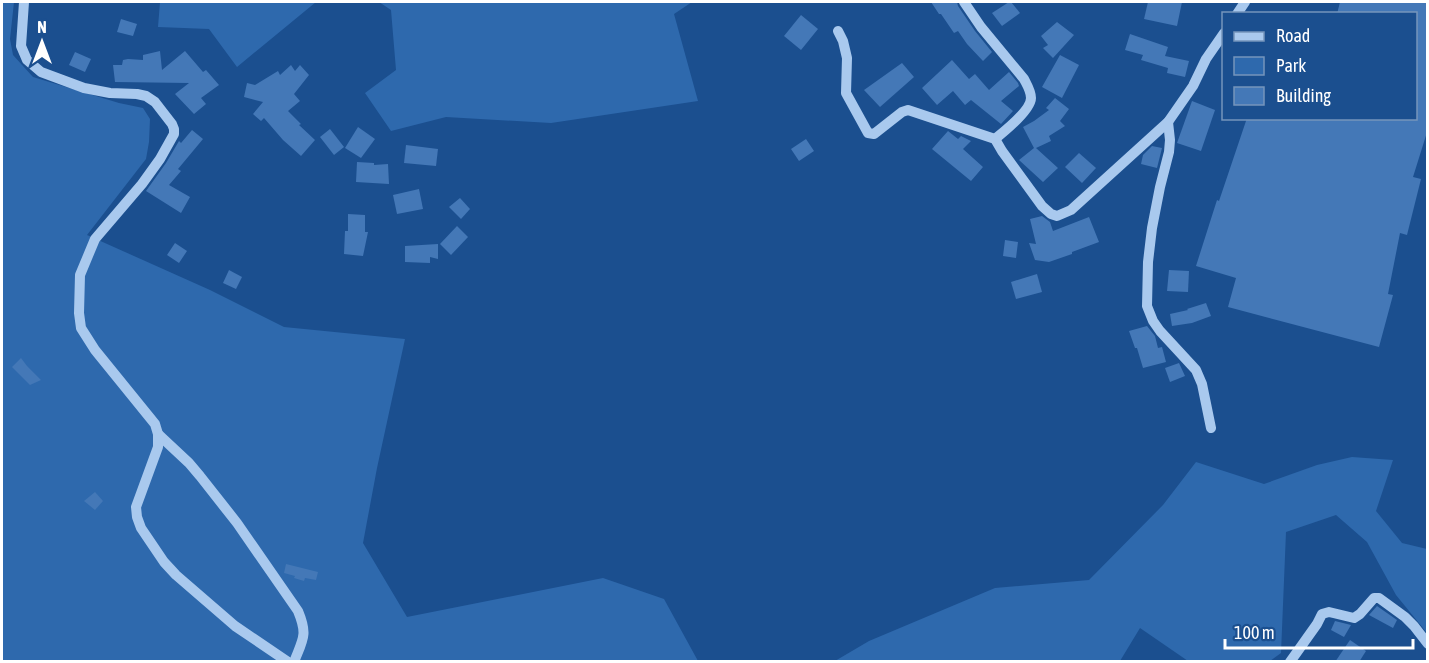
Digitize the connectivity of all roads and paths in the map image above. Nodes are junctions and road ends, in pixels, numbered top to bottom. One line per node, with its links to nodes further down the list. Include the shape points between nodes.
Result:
1 (24, 2): 8 (street, via 21,46 27,60 41,72 84,88 146,96 174,129 142,184 94,239 80,274 81,328 155,423)
2 (964, 2): 6 (street, via 1030,89 1030,102 1025,110)
3 (838, 31): 6 (street, via 847,58 846,93 868,133 874,134 908,110)
4 (1222, 36): 5 (street)
5 (1168, 122): 6 (street, via 1071,210 1057,216 1042,206); 7 (street, via 1169,152 1152,228 1147,306 1160,331 1196,370)
6 (995, 139)
7 (1212, 428)
8 (158, 434): 10 (street, via 158,447 136,507 141,528 164,562 195,593); 11 (street, via 200,476 298,611 304,635)
9 (1428, 644): 12 (street, via 1405,617 1374,598 1354,618 1322,614)
10 (288, 662)
11 (294, 662)
12 (1290, 662)

